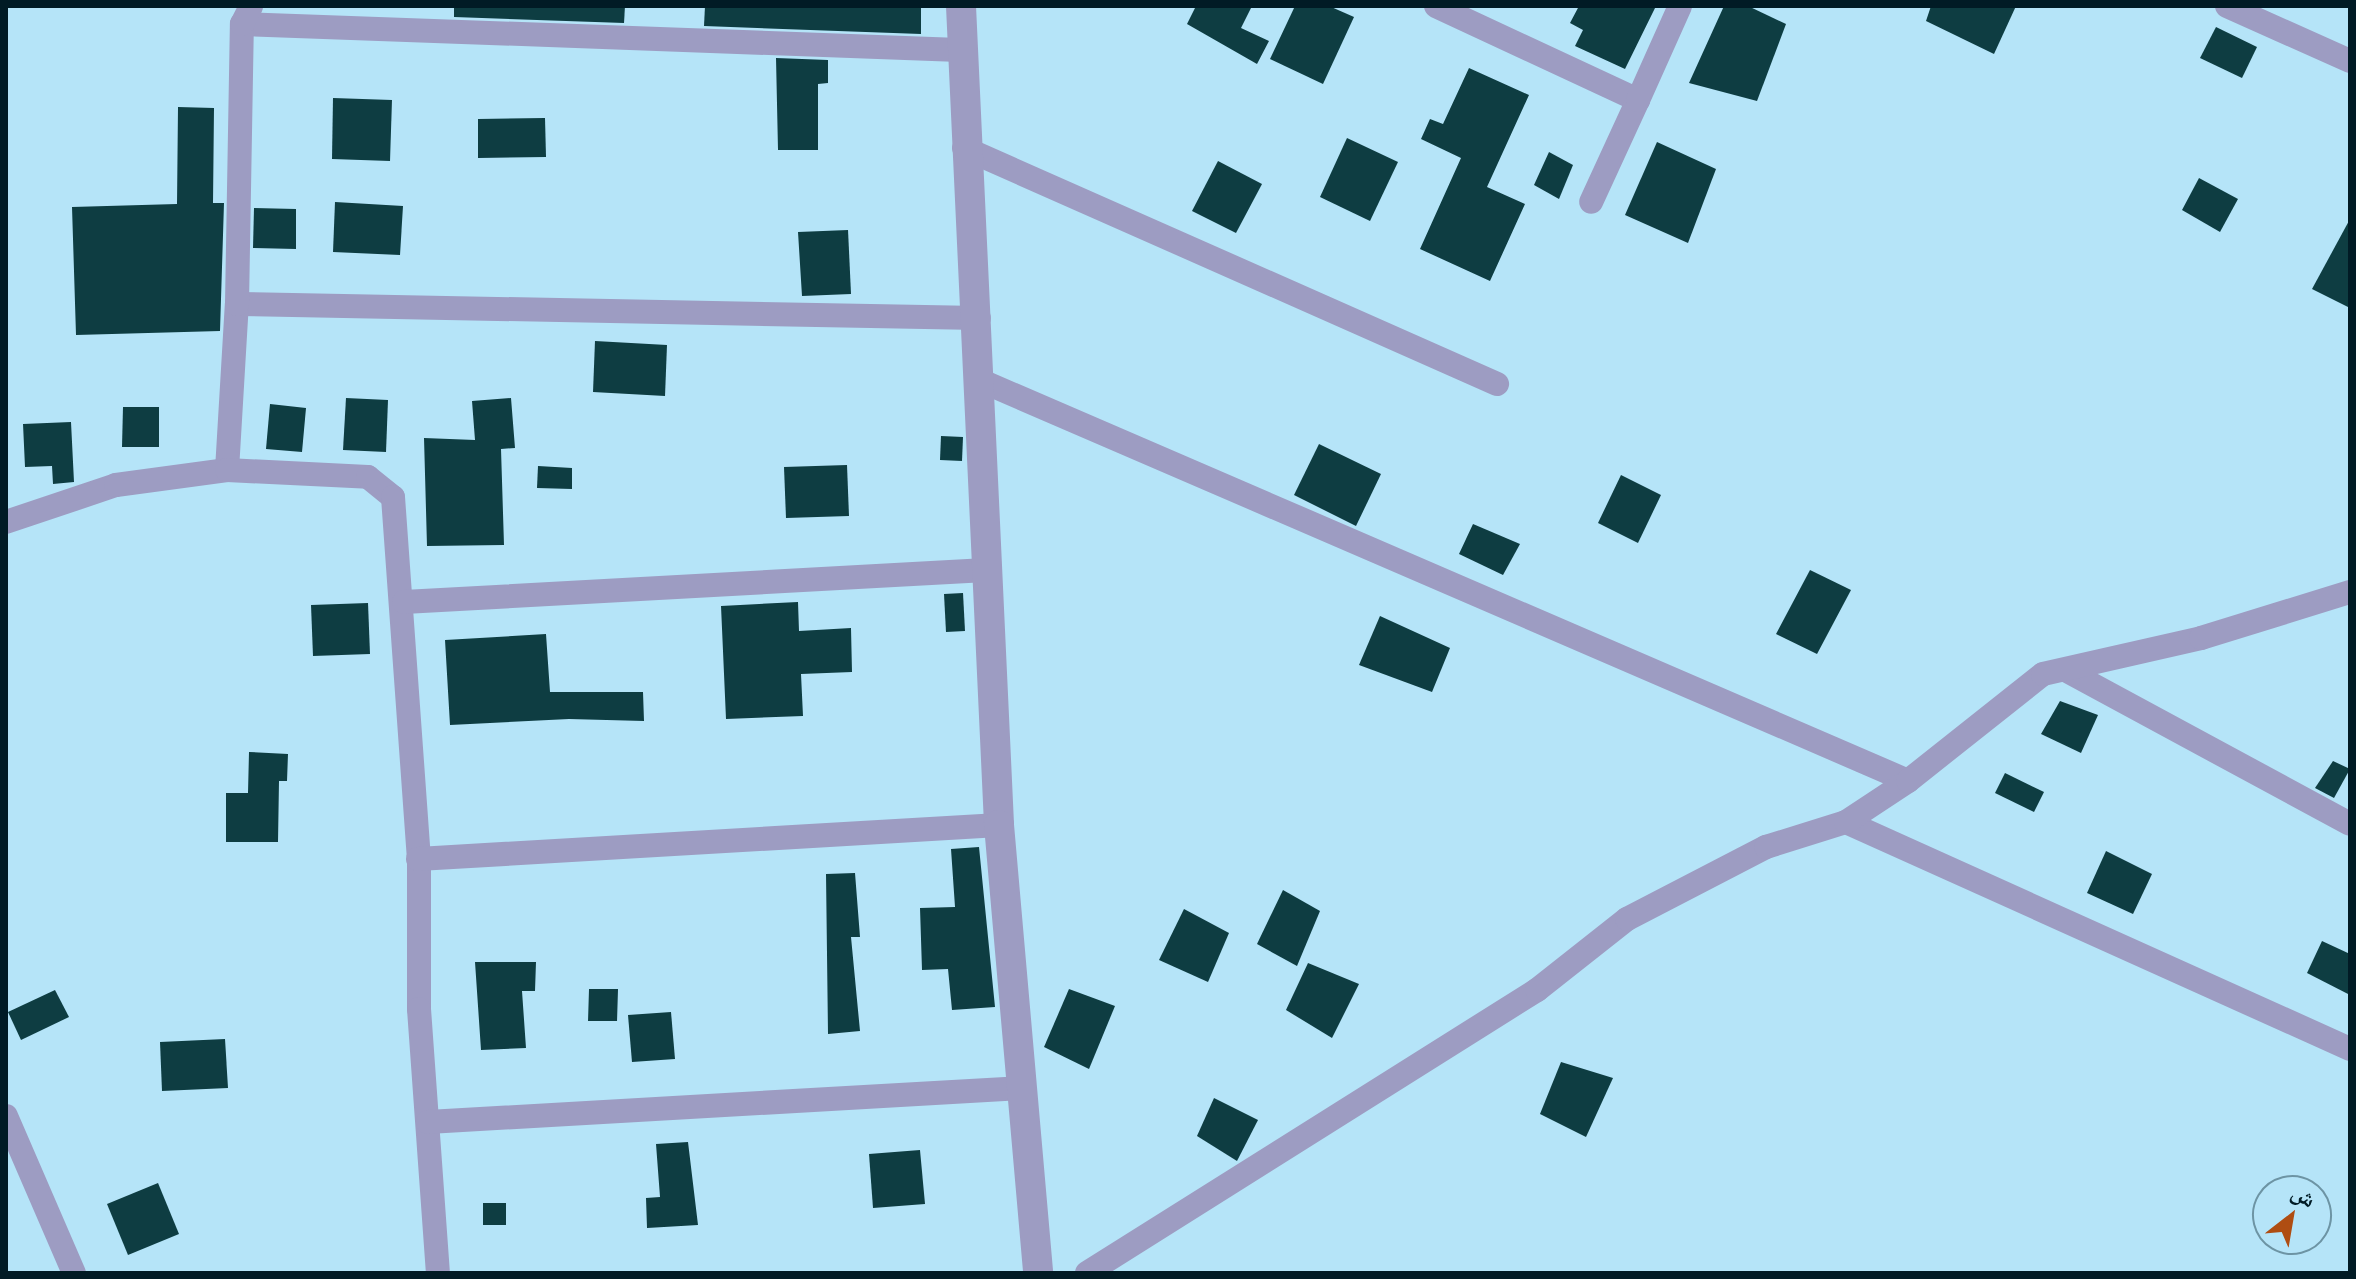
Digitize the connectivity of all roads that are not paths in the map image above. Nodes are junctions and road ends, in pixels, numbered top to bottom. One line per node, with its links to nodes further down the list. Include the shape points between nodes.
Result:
1 (961, 6): 6 (street)
2 (1436, 6): 8 (street)
3 (1680, 6): 8 (street)
4 (2227, 6): 7 (street)
5 (247, 15): 6 (street); 11 (street)
6 (960, 50): 9 (street)
7 (2350, 61)
8 (1638, 100): 10 (street)
9 (964, 148): 12 (street); 14 (street)
10 (1591, 202)
11 (237, 304): 12 (street); 15 (street)
12 (979, 318): 13 (street)
13 (977, 379): 17 (street); 21 (street)
14 (1497, 384)
15 (227, 470): 16 (street, via 116,485); 19 (street, via 368,477 393,497)
16 (6, 522)
17 (986, 570): 19 (street); 24 (street)
18 (2350, 592): 20 (street)
19 (404, 602): 25 (street)
20 (2069, 672): 21 (street, via 2043,674); 23 (street)
21 (1908, 781): 22 (street)
22 (1846, 822): 26 (street); 33 (street, via 1766,847 1627,919 1537,990)
23 (2350, 824)
24 (999, 825): 25 (street); 27 (street)
25 (418, 859): 29 (street, via 419,1009)
26 (2350, 1049)
27 (1022, 1088): 29 (street); 32 (street)
28 (6, 1116): 30 (street)
29 (428, 1122): 31 (street)
30 (74, 1273)
31 (438, 1273)
32 (1038, 1273)
33 (1087, 1273)

